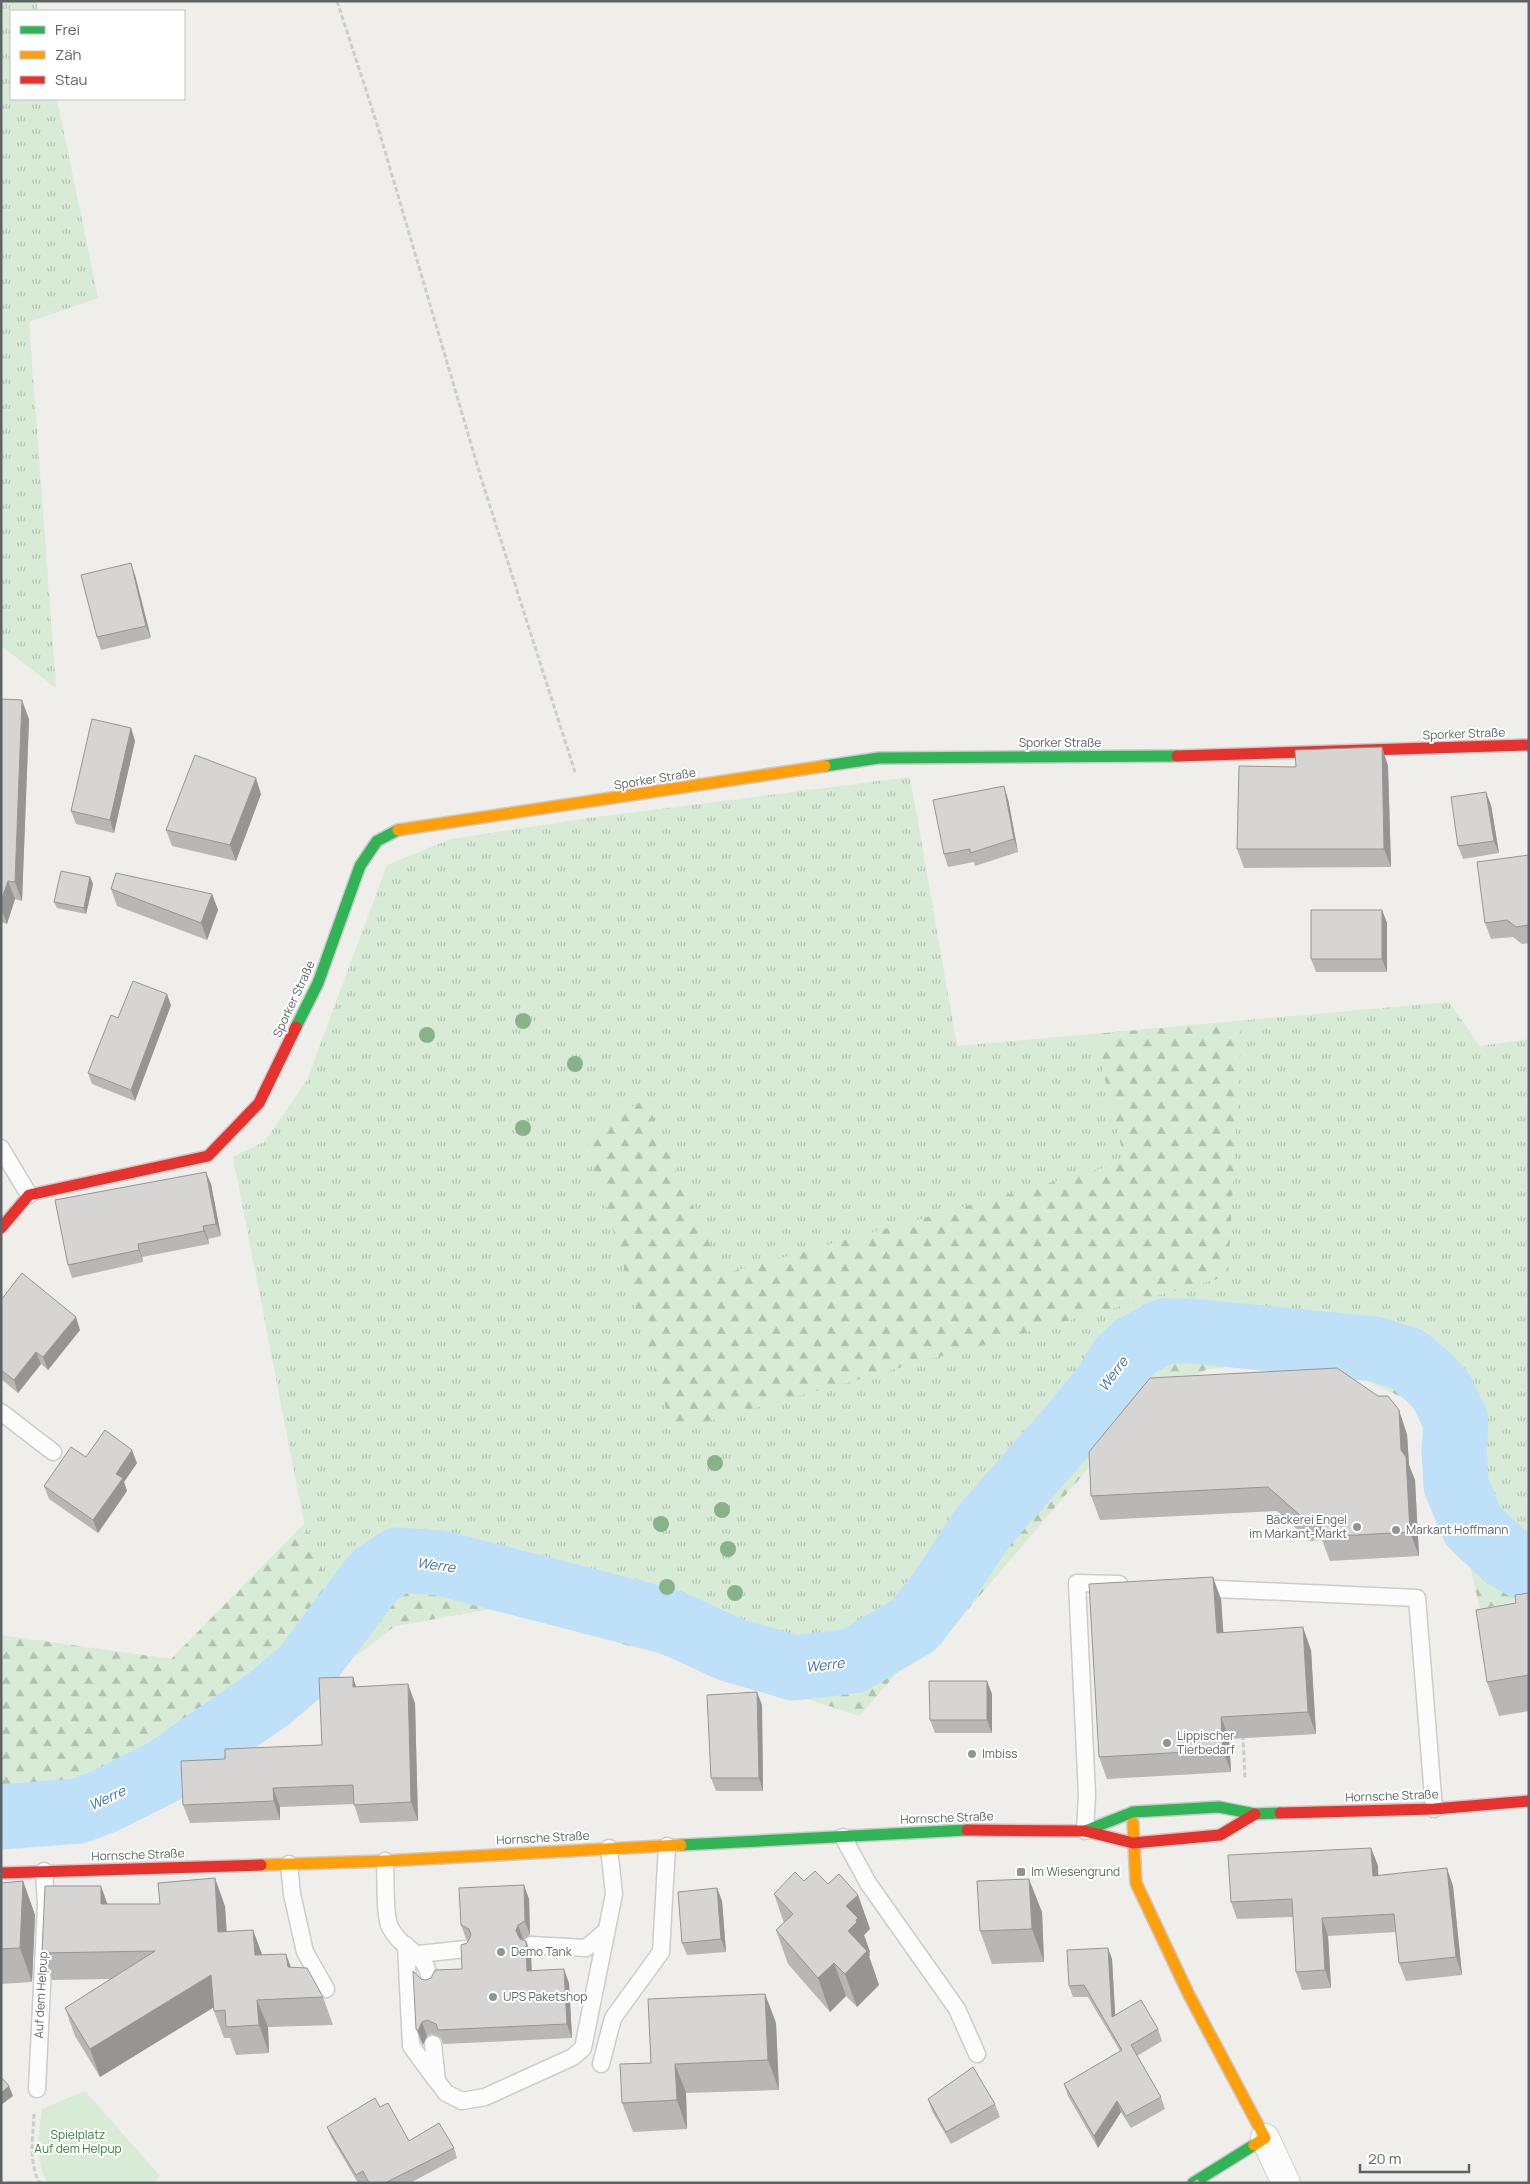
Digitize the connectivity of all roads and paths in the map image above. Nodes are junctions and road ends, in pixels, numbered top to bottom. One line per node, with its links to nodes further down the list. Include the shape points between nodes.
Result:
1 (337, 1): 3 (path, via 377,124 481,478)
2 (1529, 745): 3 (street, Sporker Straße, via 1249,755 879,758)
3 (584, 804): 5 (street, Sporker Straße, via 400,829 376,841 360,866 318,983 259,1104 208,1156)
4 (1, 1148): 5 (lane)
5 (30, 1195): 6 (street)
6 (1, 1228)
7 (1, 1412): 8 (lane)
8 (53, 1452)
9 (1135, 1585): 17 (lane, via 1077,1582)
10 (1184, 1587): 14 (lane, via 1417,1598)
11 (1243, 1726): 12 (path)
12 (1245, 1786)
13 (1529, 1801): 14 (street, Hornsche Straße)
14 (1434, 1809): 16 (street, Hornsche Straße)
15 (1133, 1812): 16 (street, Hornsche Straße, via 1219,1807); 17 (street, Hornsche Straße); 19 (street)
16 (1255, 1814): 19 (street, Hornsche Straße, via 1220,1834)
17 (1085, 1831): 18 (street, Hornsche Straße, via 964,1830); 19 (street, Hornsche Straße)
18 (843, 1837): 20 (street, Hornsche Straße); 33 (lane, via 868,1883 957,2009)
19 (1133, 1842): 37 (street, via 1136,1883 1189,1995)
20 (667, 1846): 21 (street, Hornsche Straße); 34 (lane, via 661,1952 613,2018)
21 (609, 1848): 22 (street, Hornsche Straße); 26 (lane, via 614,1894)
22 (385, 1861): 23 (street, Hornsche Straße); 29 (lane, via 388,1925 398,1940)
23 (289, 1864): 24 (street, Hornsche Straße); 31 (lane, via 305,1952)
24 (44, 1871): 25 (street, Hornsche Straße); 36 (lane, Auf dem Helpup, via 46,1904)
25 (1, 1873)
26 (607, 1930): 27 (lane, via 586,1948); 35 (lane, via 583,2048 573,2057 485,2097 462,2101 446,2093)
27 (531, 1945)
28 (466, 1949): 29 (lane)
29 (412, 1950): 30 (lane, via 430,1971); 35 (lane, via 411,2046)
30 (430, 1984)
31 (326, 1989)
32 (433, 2044): 35 (lane)
33 (977, 2054)
34 (601, 2064)
35 (437, 2081)
36 (37, 2089): 38 (path, via 32,2152)
37 (1266, 2138): 39 (street); 40 (street)
38 (40, 2183)
39 (1193, 2183)
40 (1286, 2183)

